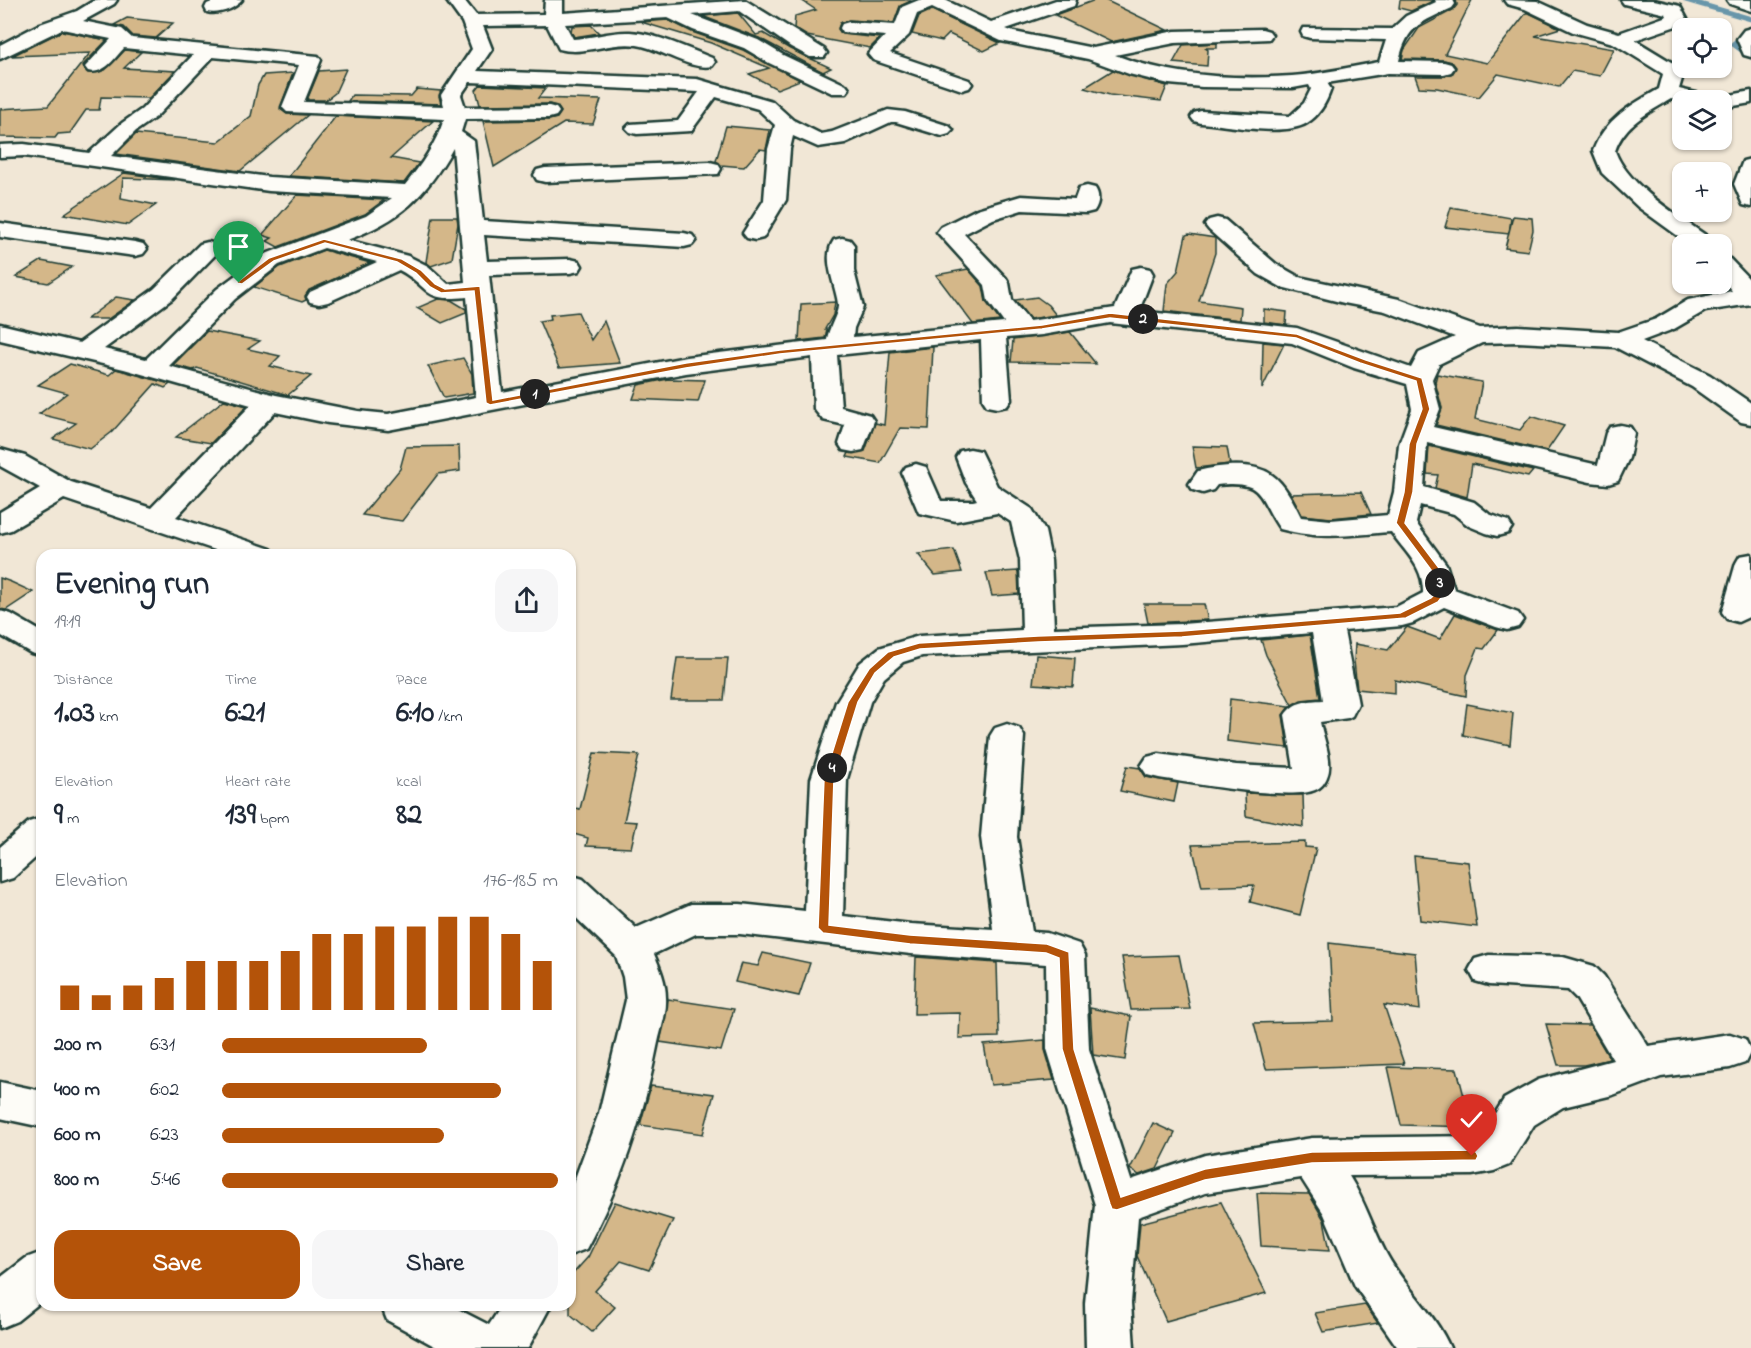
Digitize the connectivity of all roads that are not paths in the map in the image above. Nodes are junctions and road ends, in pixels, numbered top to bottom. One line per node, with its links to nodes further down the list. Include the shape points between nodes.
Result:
1 (108, 0): 17 (street)
2 (233, 0): 13 (street)
3 (455, 0): 16 (street)
4 (1444, 0): 24 (street, via 1446,4 1406,23)
5 (1513, 0): 26 (street, via 1580,28)
6 (1630, 0): 26 (street, via 1673,10 1678,19)
7 (1736, 0): 11 (street)
8 (934, 1): 19 (street); 20 (street, via 909,11)
9 (743, 2): 15 (street); 30 (street)
10 (1068, 2): 19 (street)
11 (1751, 5)
12 (650, 6): 14 (street); 15 (street)
13 (214, 8)
14 (554, 9): 16 (street); 33 (street, via 566,45 632,38)
15 (671, 12): 41 (street, via 751,44)
16 (471, 21): 37 (street, via 482,49)
17 (61, 23): 25 (street, via 116,33); 29 (street)
18 (849, 28): 20 (street)
19 (990, 28): 31 (street, via 1008,37)
20 (899, 32): 39 (street, via 880,56)
21 (1310, 32): 24 (street)
22 (1751, 34): 28 (street, via 1747,39)
23 (1262, 35): 31 (street, via 1175,37)
24 (1396, 35): 35 (street)
25 (123, 38): 27 (street, via 127,43); 34 (street)
26 (1620, 39): 43 (street, via 1674,72)
27 (209, 50): 49 (street, via 311,60 294,108); 54 (street, via 149,113)
28 (1751, 51)
29 (0, 53)
30 (817, 53)
31 (1093, 54): 38 (street, via 1169,78)
32 (966, 61): 39 (street)
33 (705, 62)
34 (95, 67)
35 (1388, 67): 36 (street); 38 (street)
36 (1444, 68)
37 (464, 76): 40 (street); 49 (street, via 452,95)
38 (1316, 80): 48 (street, via 1321,89 1318,99 1297,121)
39 (962, 84): 42 (street)
40 (712, 88): 50 (street, via 765,105); 51 (street, via 684,127)
41 (838, 88)
42 (986, 89)
43 (1668, 92): 44 (street); 65 (street, via 1631,114 1610,135 1604,151 1610,168 1646,202)
44 (1672, 93)
45 (1751, 97): 46 (street)
46 (1732, 100)
47 (549, 112): 49 (street)
48 (1201, 117)
49 (453, 124): 58 (street, via 431,167); 62 (street, via 463,141)
50 (786, 124): 52 (street, via 812,140 846,143 888,116); 64 (street, via 779,149 775,200)
51 (637, 128)
52 (942, 130)
53 (0, 151): 54 (street, via 24,150)
54 (94, 159): 58 (street, via 269,184)
55 (1751, 166): 60 (street, via 1745,184)
56 (710, 169): 57 (street)
57 (545, 175)
58 (411, 192): 67 (street, via 375,221)
59 (1087, 193): 79 (street, via 1086,206 1022,203 985,214 949,232 997,283 1000,301)
60 (1751, 200)
61 (1217, 225): 82 (street, via 1267,269 1290,282 1390,304)
62 (472, 226): 66 (street); 75 (street)
63 (0, 230): 69 (street)
64 (755, 233)
65 (1689, 234)
66 (684, 240)
67 (324, 241): 71 (street); 86 (street, via 272,260 239,283)
68 (842, 245): 84 (street, via 842,271 851,307)
69 (135, 249)
70 (208, 249): 85 (street, via 163,294)
71 (400, 261): 75 (street, via 444,292); 77 (street)
72 (570, 266): 75 (street)
73 (1141, 274): 78 (street)
74 (1732, 276): 76 (street)
75 (476, 278): 90 (street)
76 (1751, 295): 83 (street, via 1697,305 1665,324)
77 (320, 297)
78 (1124, 317): 79 (street, via 1110,315); 87 (street, via 1297,336)
79 (1022, 329): 81 (street)
80 (0, 332): 85 (street)
81 (993, 332): 84 (street); 88 (street)
82 (1477, 336): 83 (street, via 1518,334); 87 (street, via 1428,359)
83 (1620, 340): 91 (street, via 1701,381)
84 (832, 348): 90 (street, via 686,365); 94 (street, via 828,409 860,421)
85 (83, 352): 86 (street)
86 (151, 369): 89 (street)
87 (1419, 379): 92 (street, via 1426,409)
88 (998, 400)
89 (268, 403): 90 (street, via 352,421 388,423); 102 (street)
90 (490, 403)
91 (1751, 416)
92 (1417, 432): 93 (street, via 1608,475); 100 (street)
93 (1620, 434)
94 (853, 444)
95 (0, 457): 99 (street)
96 (970, 457): 101 (street, via 985,492)
97 (916, 473): 101 (street, via 929,507 943,513)
98 (1203, 484): 103 (street, via 1208,477 1257,477 1272,489 1290,524 1305,528 1322,531)
99 (61, 488): 102 (street); 104 (street)
100 (1408, 492): 103 (street); 105 (street, via 1464,508)
101 (999, 503): 113 (street, via 1017,511 1034,540)
102 (155, 521): 106 (street)
103 (1401, 523): 108 (street, via 1440,579)
104 (0, 524)
105 (1497, 527)
106 (241, 549)
107 (1751, 563): 109 (street)
108 (1439, 594): 110 (street); 112 (street, via 1402,616)
109 (1738, 612)
110 (1507, 620)
111 (0, 621): 114 (street)
112 (1326, 622): 113 (street, via 1182,634); 116 (street, via 1340,708 1302,715 1312,768 1305,781 1236,777)
113 (1038, 639): 120 (street, via 919,646 891,655 872,671 853,702 829,779)
114 (36, 642)
115 (1007, 736): 121 (street, via 999,837)
116 (1159, 766)
117 (36, 836): 118 (street)
118 (0, 868)
119 (576, 895): 122 (street)
120 (823, 928): 121 (street); 122 (street, via 740,919 691,919)
121 (1015, 946): 129 (street, via 1047,948 1065,955 1068,1049)
122 (632, 947): 130 (street, via 642,969 647,997 628,1091)
123 (1489, 970): 125 (street, via 1580,977)
124 (1730, 1051): 125 (street, via 1657,1060)
125 (1639, 1067): 128 (street, via 1613,1078 1553,1092 1520,1112 1494,1152 1472,1156)
126 (0, 1100): 127 (street)
127 (36, 1107)
128 (1312, 1157): 129 (street, via 1205,1174); 138 (street, via 1342,1203 1371,1271)
129 (1117, 1204): 137 (street, via 1108,1303)
130 (576, 1226)
131 (36, 1278): 132 (street)
132 (0, 1306)
133 (415, 1311): 135 (street)
134 (524, 1311): 136 (street)
135 (485, 1348)
136 (501, 1348)
137 (1110, 1348)
138 (1426, 1348)

